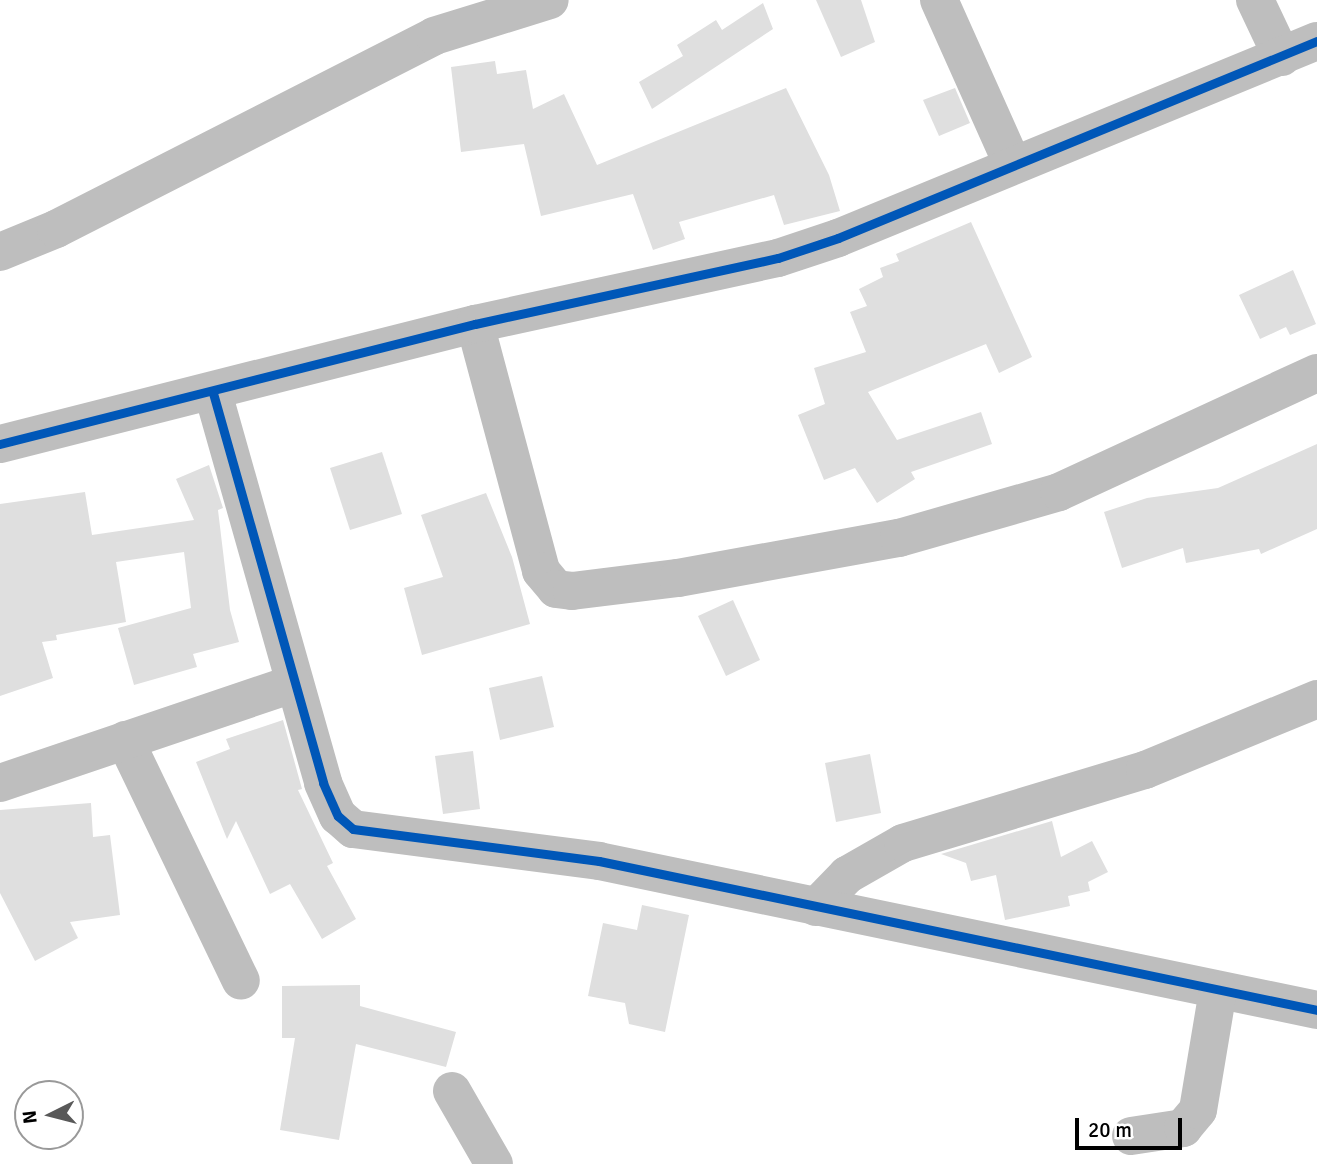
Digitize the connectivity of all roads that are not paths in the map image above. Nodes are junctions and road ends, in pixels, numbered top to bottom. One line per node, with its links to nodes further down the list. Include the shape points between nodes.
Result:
1 (550, 0): 7 (street, via 434,36 81,216)
2 (939, 0): 6 (street)
3 (1255, 0): 5 (street)
4 (1317, 41): 5 (street)
5 (1282, 57): 6 (street)
6 (1012, 163): 8 (street, via 838,238 778,258)
7 (0, 252)
8 (475, 324): 9 (street, via 541,571 556,589 572,590 677,578 899,538 1059,492); 10 (street)
9 (1317, 373)
10 (213, 393): 11 (street); 12 (street)
11 (0, 444)
12 (293, 684): 14 (street); 16 (street, via 323,783 338,816 353,829 599,861)
13 (1317, 699): 16 (street, via 1145,770 903,843 847,876)
14 (125, 740): 15 (street); 17 (street)
15 (0, 783)
16 (816, 907): 18 (street)
17 (241, 981)
18 (1219, 991): 19 (street); 21 (street, via 1198,1110 1183,1129)
19 (1317, 1010)
20 (452, 1091): 22 (street)
21 (1131, 1136)
22 (494, 1164)

